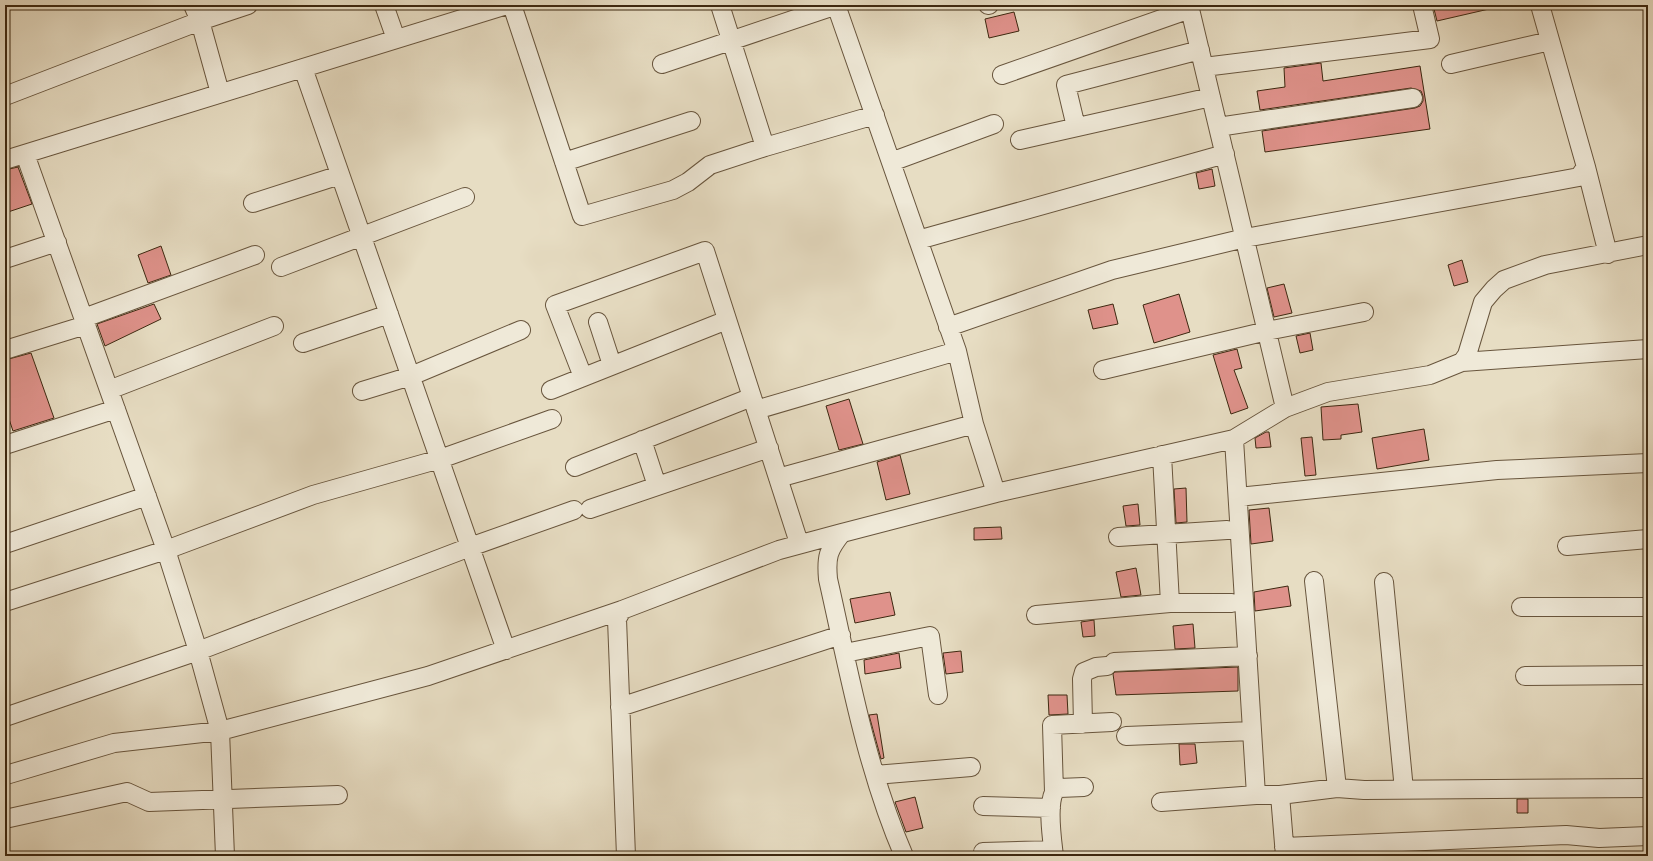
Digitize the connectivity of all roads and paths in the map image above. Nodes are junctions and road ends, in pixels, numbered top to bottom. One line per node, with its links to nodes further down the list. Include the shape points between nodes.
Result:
1 (248, 5): 10 (street)
2 (384, 5): 11 (street)
3 (507, 5): 11 (street)
4 (512, 5): 33 (street)
5 (720, 5): 12 (street)
6 (836, 5): 12 (street); 23 (street)
7 (1422, 5): 14 (street, via 1430,39)
8 (1540, 5): 13 (street)
9 (1190, 7): 14 (street); 18 (street)
10 (197, 13): 19 (street); 20 (street)
11 (396, 39): 17 (street)
12 (732, 41): 15 (street); 29 (street)
13 (1550, 41): 16 (street); 35 (street)
14 (1202, 59): 21 (street); 26 (street, via 1066,85)
15 (662, 64)
16 (1452, 64)
17 (303, 68): 19 (street); 36 (street)
18 (1002, 75)
19 (220, 94): 30 (street)
20 (5, 96)
21 (1211, 97): 26 (street); 27 (street)
22 (1413, 98): 27 (street)
23 (874, 115): 29 (street); 34 (street)
24 (692, 120): 33 (street)
25 (994, 124): 34 (street)
26 (1076, 127): 28 (street)
27 (1218, 127): 31 (street)
28 (1020, 140)
29 (765, 147): 33 (street, via 710,165 673,190 582,216)
30 (25, 154): 32 (street); 42 (street)
31 (1224, 154): 40 (street); 41 (street)
32 (5, 160)
33 (564, 162)
34 (891, 162): 41 (street)
35 (1586, 167): 40 (street, via 1579,177); 44 (street)
36 (340, 175): 38 (street); 39 (street)
37 (465, 197): 39 (street)
38 (253, 204)
39 (362, 236): 47 (street); 49 (street)
40 (1245, 238): 54 (street, via 1112,270); 56 (street)
41 (918, 240): 54 (street)
42 (57, 242): 46 (street); 51 (street)
43 (1648, 246): 44 (street)
44 (1608, 254): 61 (street, via 1545,265 1504,280 1483,302 1467,355)
45 (254, 255): 51 (street)
46 (5, 259)
47 (281, 266)
48 (1364, 312): 56 (street)
49 (389, 314): 57 (street); 64 (street)
50 (728, 320): 62 (street); 65 (street, via 705,251 587,292 555,305); 69 (street)
51 (85, 321): 58 (street); 66 (street)
52 (598, 322): 62 (street)
53 (274, 326): 66 (street)
54 (948, 327): 60 (street)
55 (521, 330): 64 (street)
56 (1267, 331): 63 (street); 70 (street)
57 (303, 343)
58 (5, 350)
59 (1648, 350): 61 (street)
60 (957, 352): 69 (street); 73 (street)
61 (1462, 362): 70 (street, via 1430,375 1328,392)
62 (612, 365): 65 (street)
63 (1103, 370)
64 (410, 376): 68 (street); 79 (street)
65 (583, 377): 67 (street)
66 (109, 390): 71 (street)
67 (551, 390)
68 (362, 392)
69 (754, 404): 75 (street); 77 (street)
70 (1285, 408): 74 (street)
71 (116, 410): 76 (street); 85 (street)
72 (552, 419): 79 (street)
73 (974, 424): 82 (street); 84 (street)
74 (1234, 439): 78 (street); 86 (street)
75 (642, 440): 81 (street); 83 (street)
76 (5, 445)
77 (769, 448): 82 (street); 83 (street)
78 (1162, 455): 84 (street); 89 (street)
79 (440, 459): 95 (street); 96 (street, via 313,495)
80 (1648, 464): 86 (street, via 1497,470)
81 (575, 467)
82 (778, 478): 92 (street)
83 (657, 486): 95 (street)
84 (996, 493): 88 (street)
85 (147, 496): 93 (street); 96 (street)
86 (1238, 498): 110 (street)
87 (1227, 530): 89 (street)
88 (842, 533): 92 (street); 106 (street, via 831,546 826,562)
89 (1166, 534): 90 (street); 100 (street)
90 (1118, 537)
91 (1648, 538): 94 (street)
92 (799, 543): 104 (street)
93 (5, 544)
94 (1567, 546)
95 (470, 547): 107 (street); 108 (street)
96 (166, 550): 99 (street); 108 (street)
97 (1314, 581): 125 (street)
98 (1384, 582): 127 (street)
99 (5, 602)
100 (1170, 603): 101 (street); 105 (street)
101 (1232, 603)
102 (1648, 606): 103 (street)
103 (1521, 607)
104 (622, 610): 107 (street); 114 (street, via 617,619)
105 (1036, 615)
106 (841, 635): 109 (street); 114 (street)
107 (506, 650): 118 (street, via 428,676)
108 (198, 651): 115 (street); 118 (street)
109 (845, 653): 113 (street, via 930,636); 123 (street)
110 (1248, 656): 117 (street, via 1096,667 1084,672 1082,679); 119 (street)
111 (1648, 675): 112 (street)
112 (1525, 676)
113 (938, 695)
114 (620, 707): 141 (street)
115 (5, 717)
116 (1112, 722): 117 (street)
117 (1083, 724): 132 (street, via 1052,726)
118 (220, 731): 122 (street, via 114,742); 131 (street)
119 (1252, 731): 120 (street); 129 (street)
120 (1126, 736)
121 (971, 767): 123 (street)
122 (5, 775)
123 (875, 775): 142 (street, via 890,823)
124 (1084, 788): 132 (street, via 1060,788)
125 (1337, 788): 127 (street); 130 (street)
126 (1648, 788): 127 (street)
127 (1404, 790)
128 (338, 795): 131 (street)
129 (1256, 795): 130 (street); 133 (street)
130 (1280, 795): 138 (street)
131 (222, 800): 135 (street, via 149,802 127,792); 140 (street)
132 (1052, 800): 134 (street); 139 (street)
133 (1161, 802)
134 (982, 806)
135 (5, 819)
136 (1648, 836): 138 (street, via 1599,838 1566,835)
137 (983, 852): 139 (street)
138 (1284, 852)
139 (1053, 853)
140 (225, 856)
141 (626, 856)
142 (904, 856)

